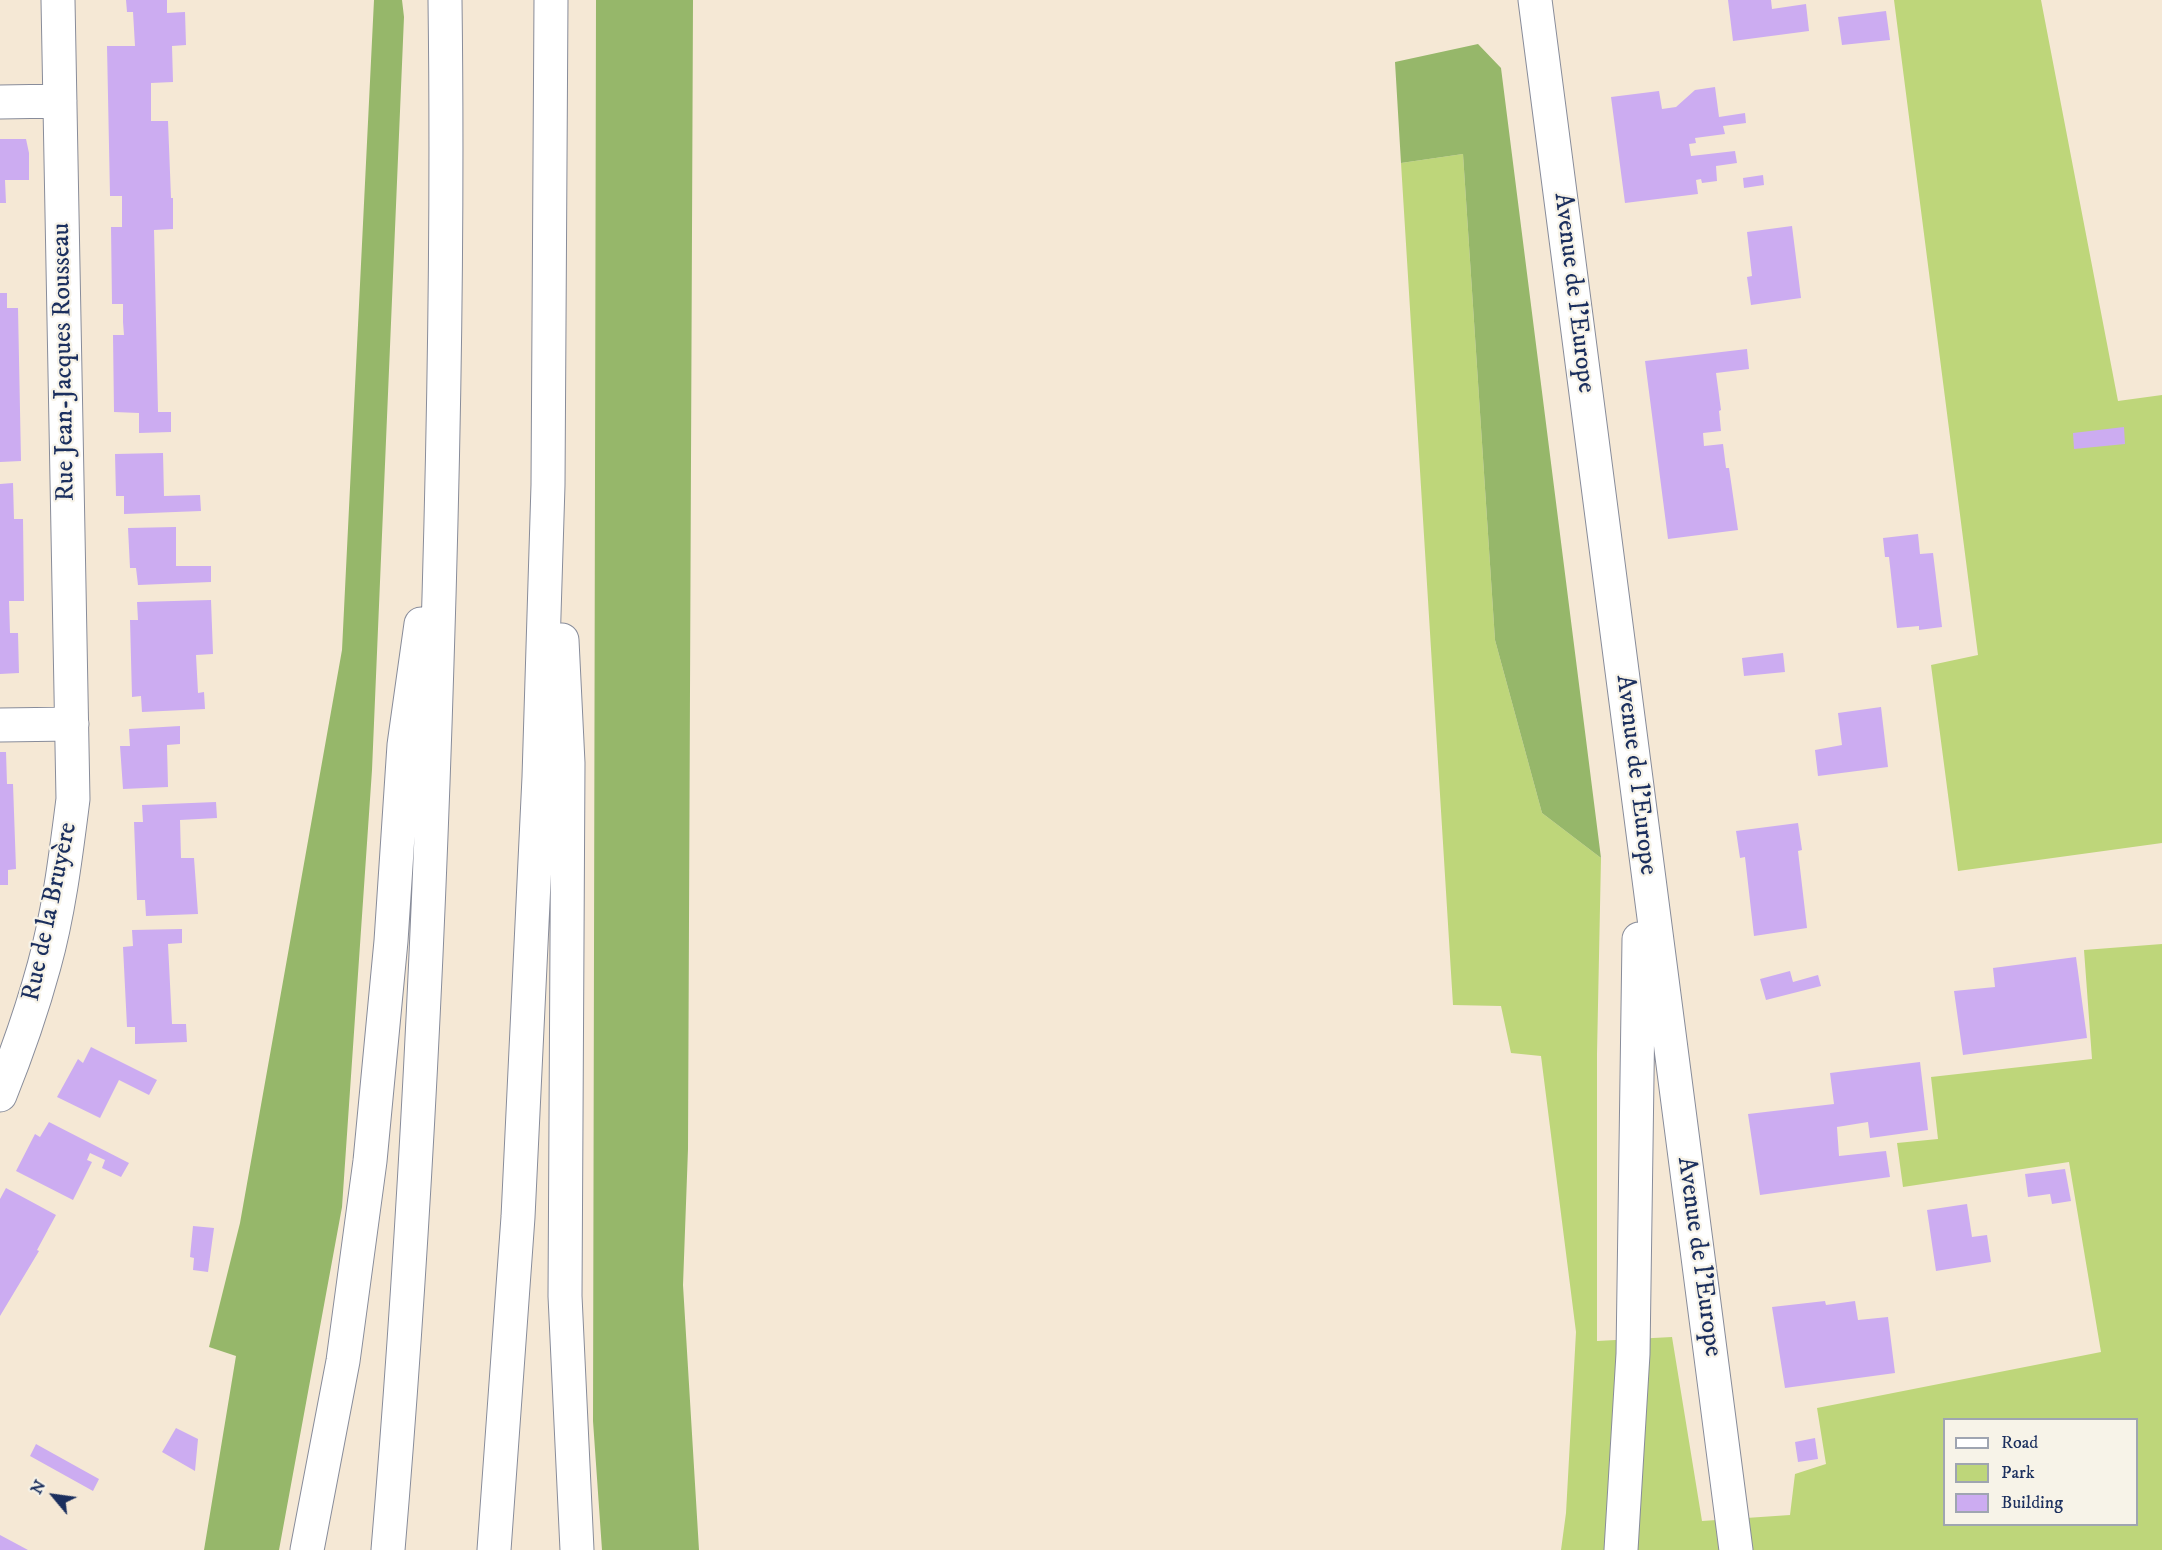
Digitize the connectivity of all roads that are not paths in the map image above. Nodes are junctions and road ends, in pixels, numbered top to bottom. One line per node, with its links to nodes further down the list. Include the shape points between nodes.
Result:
1 (58, 0): 5 (main road, Rue Jean-Jacques Rousseau)
2 (446, 0): 7 (main road)
3 (551, 0): 8 (main road)
4 (1535, 0): 11 (main road, Avenue de l'Europe)
5 (60, 101): 6 (main road); 9 (main road, Rue Jean-Jacques Rousseau)
6 (0, 102)
7 (443, 478): 13 (main road, via 408,707 368,1184 343,1361); 14 (main road, via 436,743 420,1086)
8 (548, 485): 15 (main road, via 529,1016); 16 (main road, via 564,660 567,741 565,1296)
9 (72, 724): 10 (main road); 12 (main road, Rue de la Bruyère, via 73,799 52,932 34,1000)
10 (0, 725)
11 (1641, 817): 17 (main road, via 1633,1354); 18 (main road, Avenue de l'Europe)
12 (0, 1095)
13 (307, 1550)
14 (388, 1550)
15 (494, 1550)
16 (577, 1550)
17 (1621, 1550)
18 (1736, 1550)

